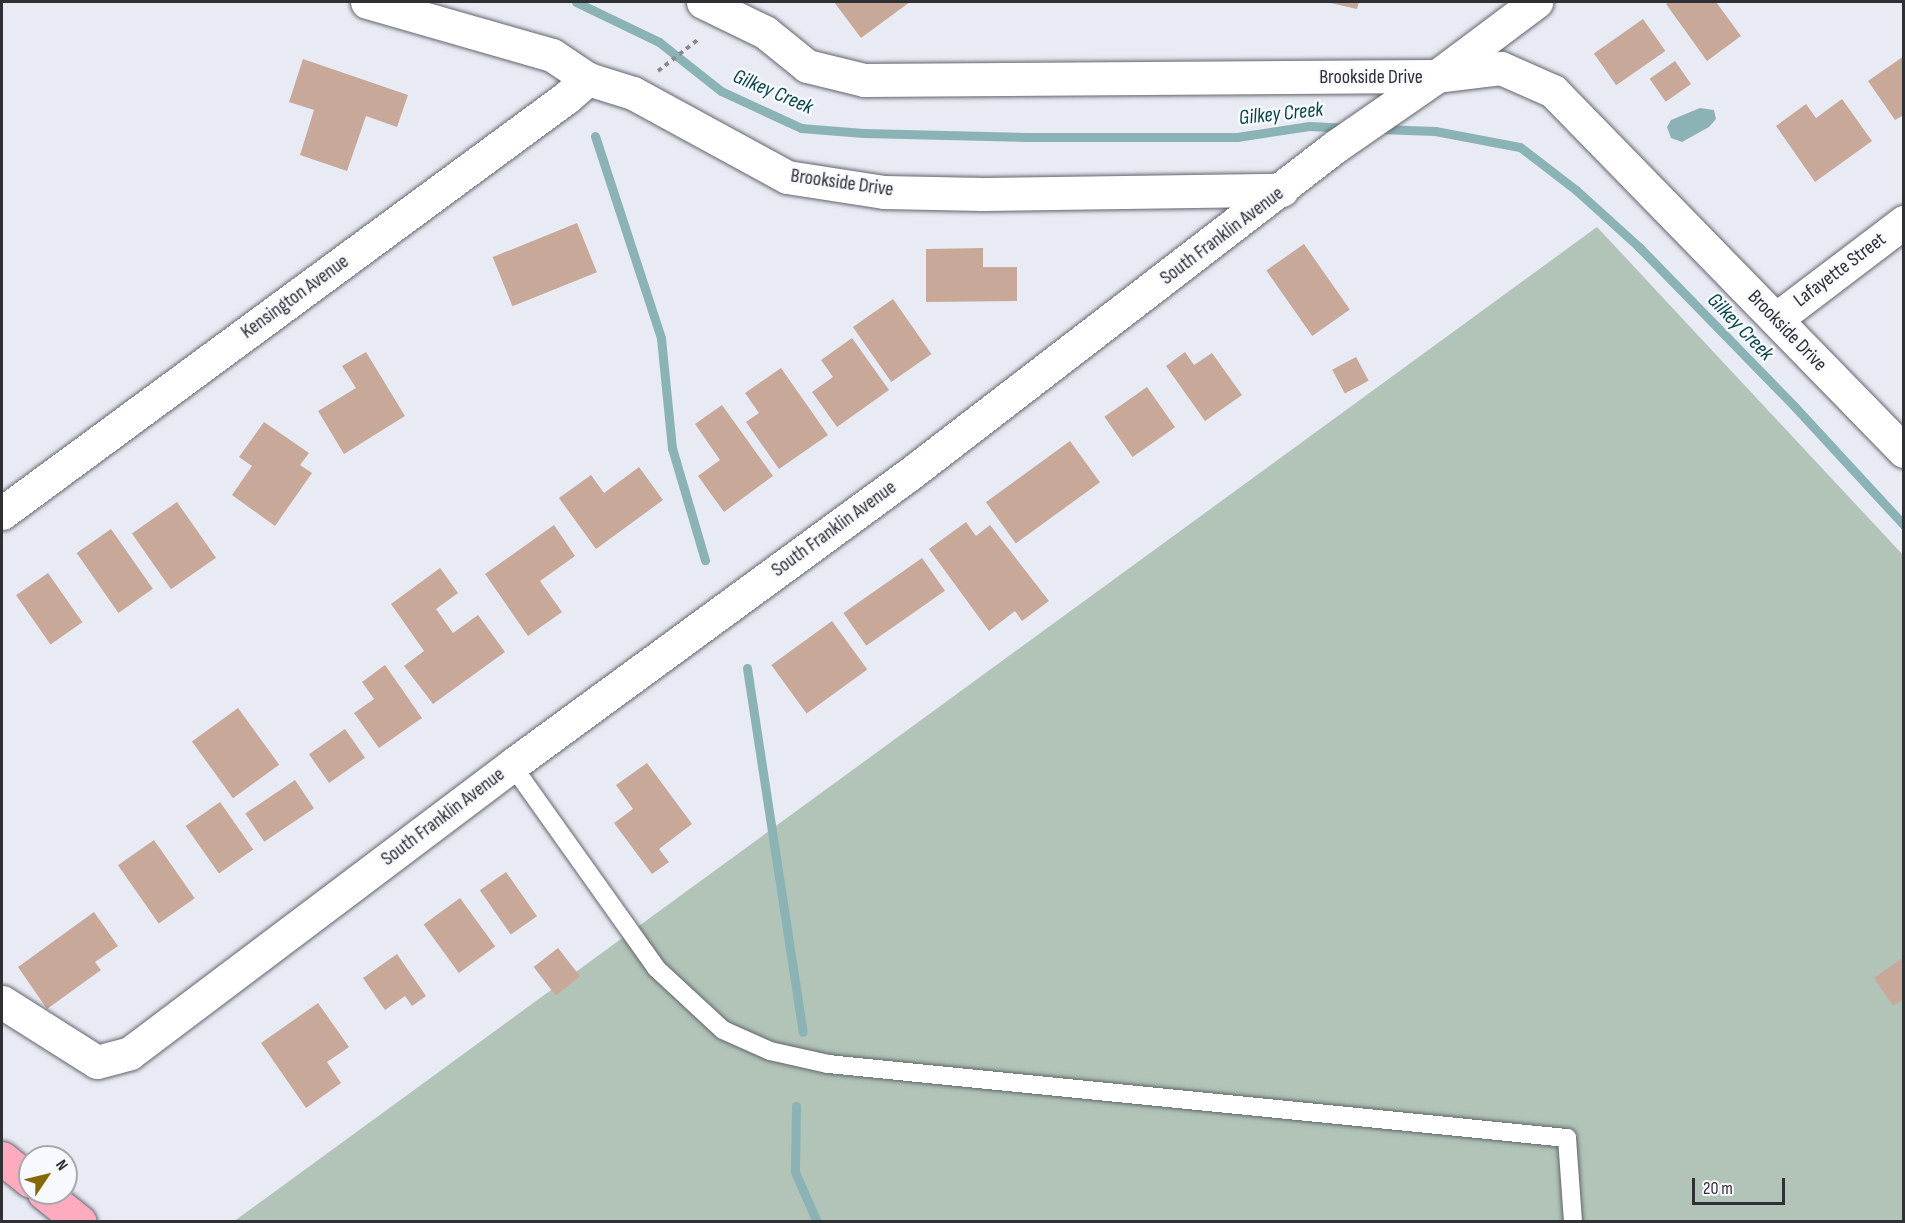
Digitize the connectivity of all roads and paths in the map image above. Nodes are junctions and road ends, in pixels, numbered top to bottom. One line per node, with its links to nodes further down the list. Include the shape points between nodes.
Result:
1 (367, 2): 7 (street, Brookside Drive, via 552,56)
2 (703, 2): 6 (street, Brookside Drive, via 765,32 807,66 864,80)
3 (1536, 2): 6 (street, South Franklin Avenue)
4 (700, 38): 5 (path)
5 (661, 68)
6 (1437, 76): 8 (street, South Franklin Avenue, via 1336,146); 10 (street, Brookside Drive, via 1501,68 1553,92)
7 (588, 79): 8 (street, Brookside Drive, via 633,93 787,177 895,192); 12 (street, Kensington Avenue)
8 (1282, 190): 13 (street, South Franklin Avenue, via 907,476)
9 (1904, 222): 10 (street, Lafayette Street)
10 (1776, 319): 11 (street, Brookside Drive)
11 (1904, 450)
12 (2, 513)
13 (512, 765): 14 (street, South Franklin Avenue, via 130,1053 97,1062); 19 (lane, via 656,968 723,1030 761,1047 828,1064 1567,1138)
14 (2, 1002)
15 (2, 1158): 16 (highway)
16 (18, 1171)
17 (59, 1205): 18 (highway)
18 (80, 1221)
19 (1573, 1221)

